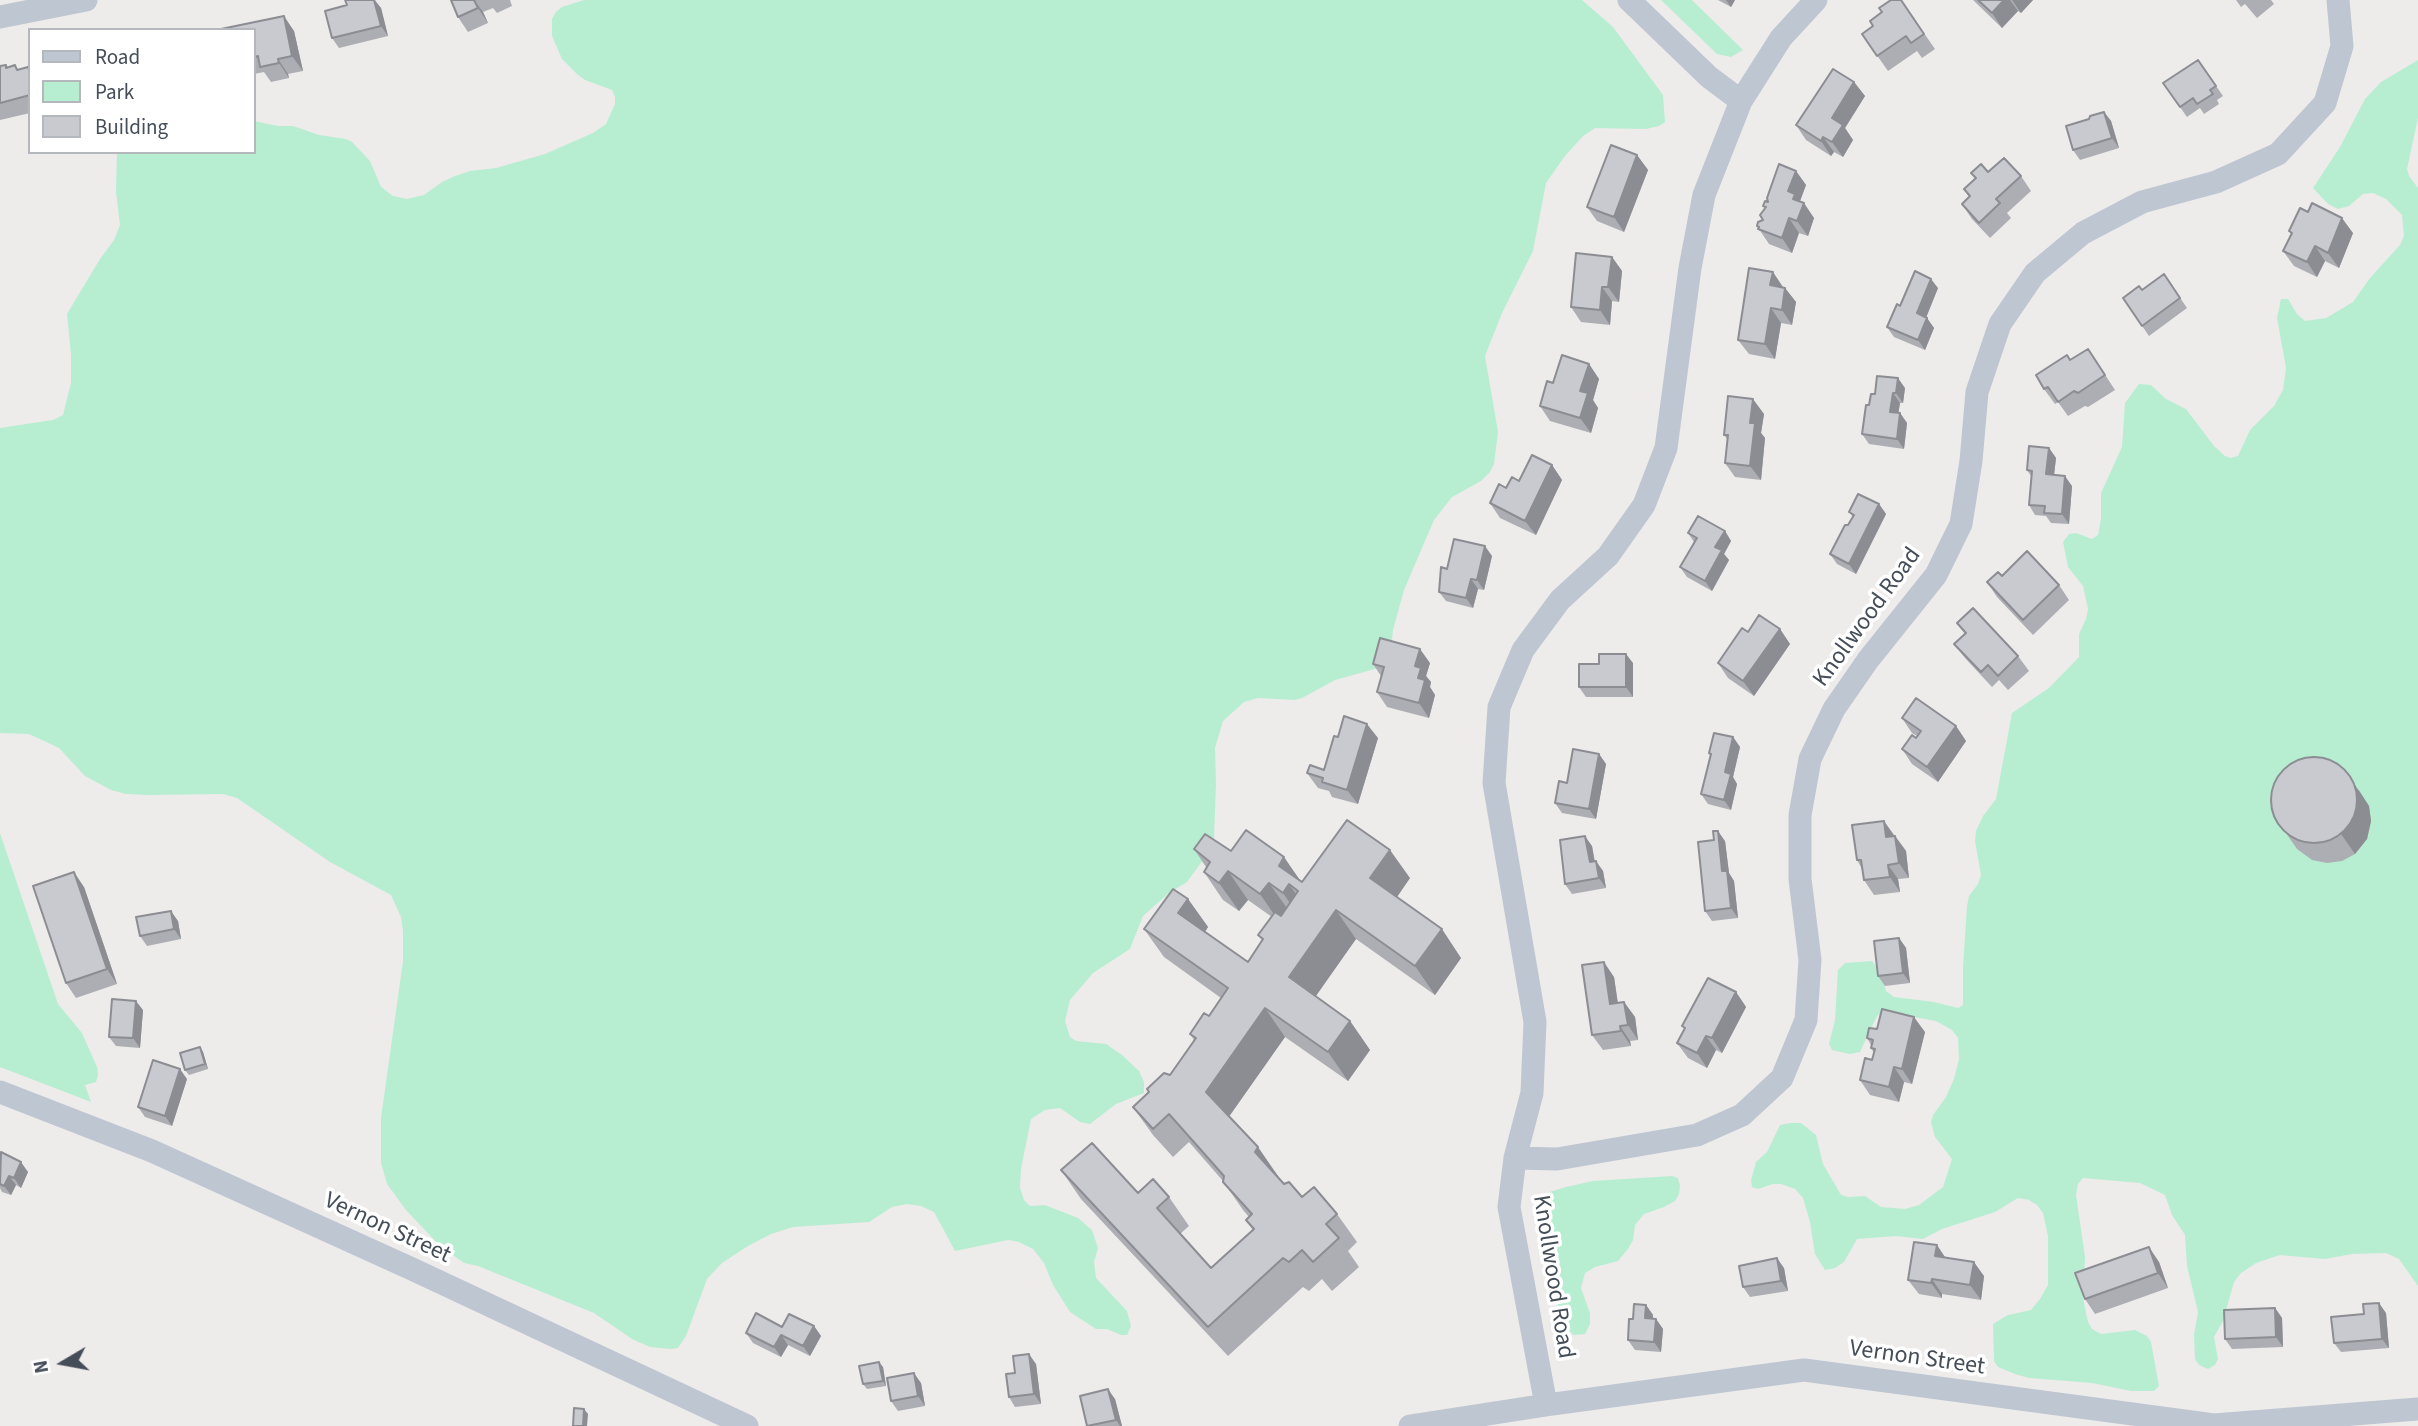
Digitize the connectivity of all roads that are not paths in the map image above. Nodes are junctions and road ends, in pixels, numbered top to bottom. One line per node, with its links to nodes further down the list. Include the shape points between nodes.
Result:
1 (86, 0): 5 (street)
2 (1629, 0): 6 (street, via 1709,77)
3 (1816, 0): 6 (street, Knollwood Road, via 1781,38)
4 (2338, 0): 8 (street, Knollwood Road, via 2342,47 2325,103 2278,154 2216,182 2141,202 2083,233 2035,273 2000,324 1977,392 1961,524 1936,575 1868,660 1835,709 1810,759 1800,815 1810,960 1806,1020 1782,1078 1742,1115 1697,1135 1557,1159)
5 (0, 16)
6 (1741, 100): 8 (street, Knollwood Road, via 1704,195 1665,448 1644,505 1608,556 1560,600 1523,650 1499,707 1494,783 1535,1022 1532,1093)
7 (0, 1092): 11 (street, Vernon Street, via 152,1151)
8 (1515, 1158): 9 (street, Knollwood Road, via 1509,1207)
9 (1546, 1405): 12 (street, Vernon Street); 13 (street, Vernon Street, via 1804,1370)
10 (2418, 1409): 13 (street, Vernon Street)
11 (747, 1426)
12 (1410, 1426)
13 (2214, 1426)

